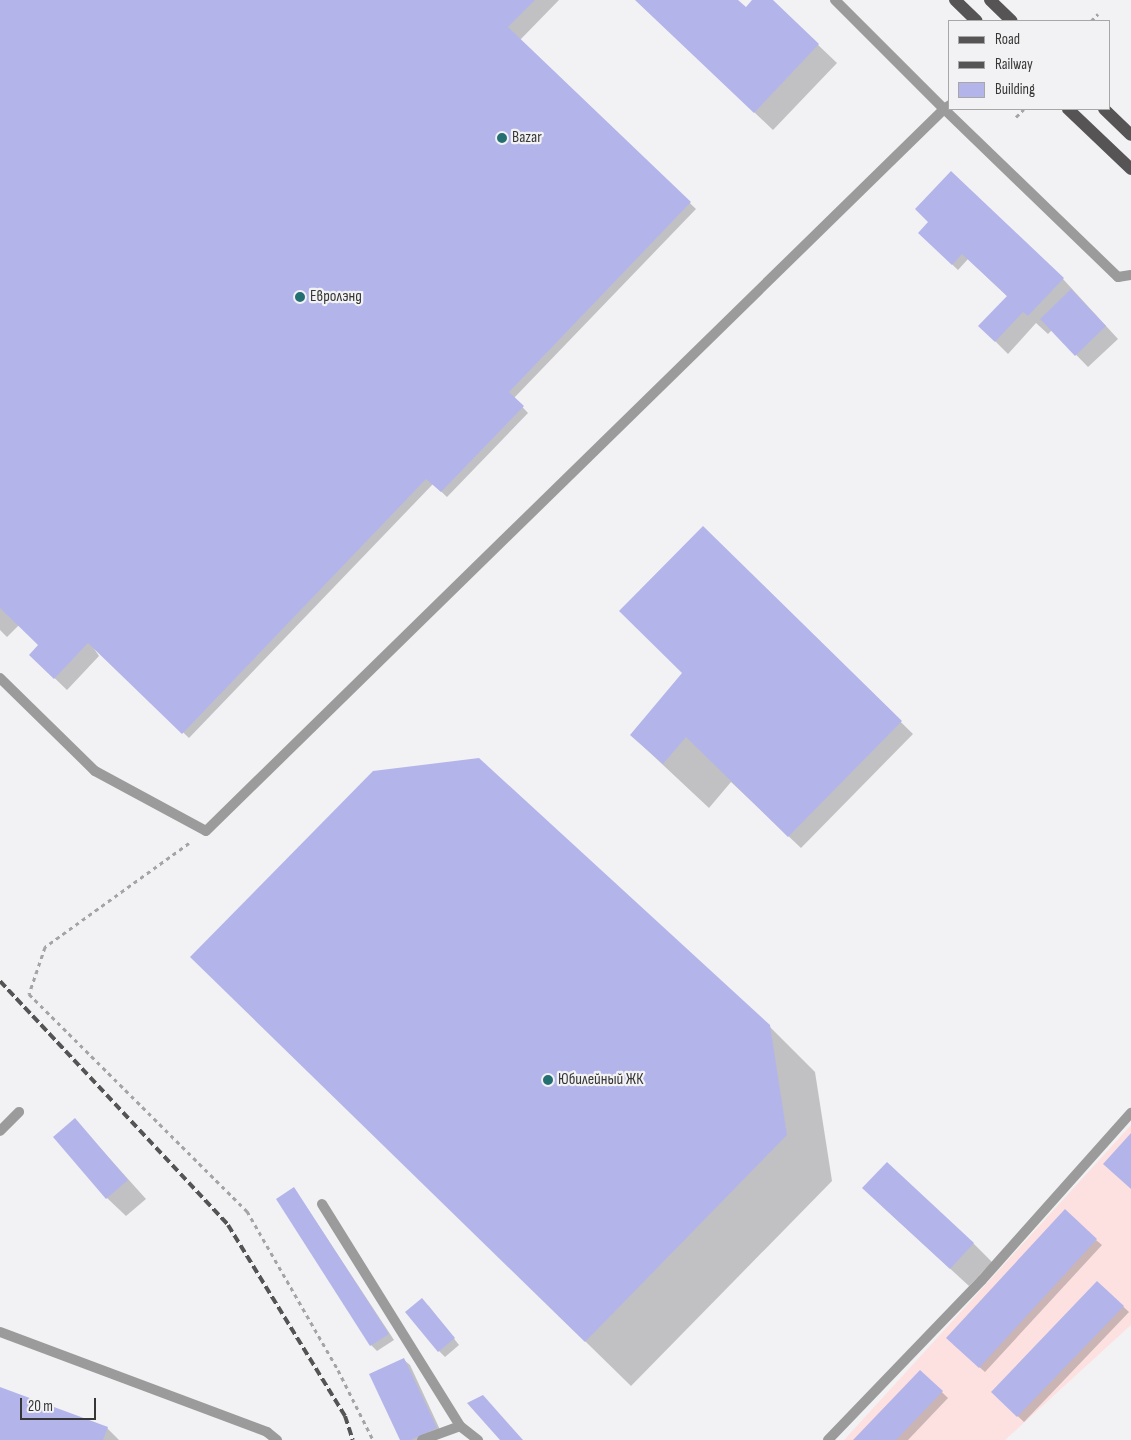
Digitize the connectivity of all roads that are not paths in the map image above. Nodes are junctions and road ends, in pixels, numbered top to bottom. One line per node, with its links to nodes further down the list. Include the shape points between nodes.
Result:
1 (835, 0): 6 (lane)
2 (955, 0): 4 (main road)
3 (990, 0): 5 (main road)
4 (976, 20)
5 (1011, 20)
6 (947, 107): 13 (lane, via 206,831 95,771)
7 (950, 110): 12 (lane, via 1118,277)
8 (1069, 110): 11 (main road)
9 (1105, 110): 10 (main road)
10 (1131, 135)
11 (1131, 169)
12 (1131, 275)
13 (0, 678)
14 (19, 1112): 16 (lane)
15 (1131, 1113): 23 (lane, via 982,1280)
16 (0, 1132)
17 (322, 1204): 19 (lane)
18 (0, 1332): 20 (lane, via 268,1432)
19 (460, 1426): 21 (lane); 22 (lane)
20 (277, 1440)
21 (422, 1440)
22 (478, 1440)
23 (828, 1440)

